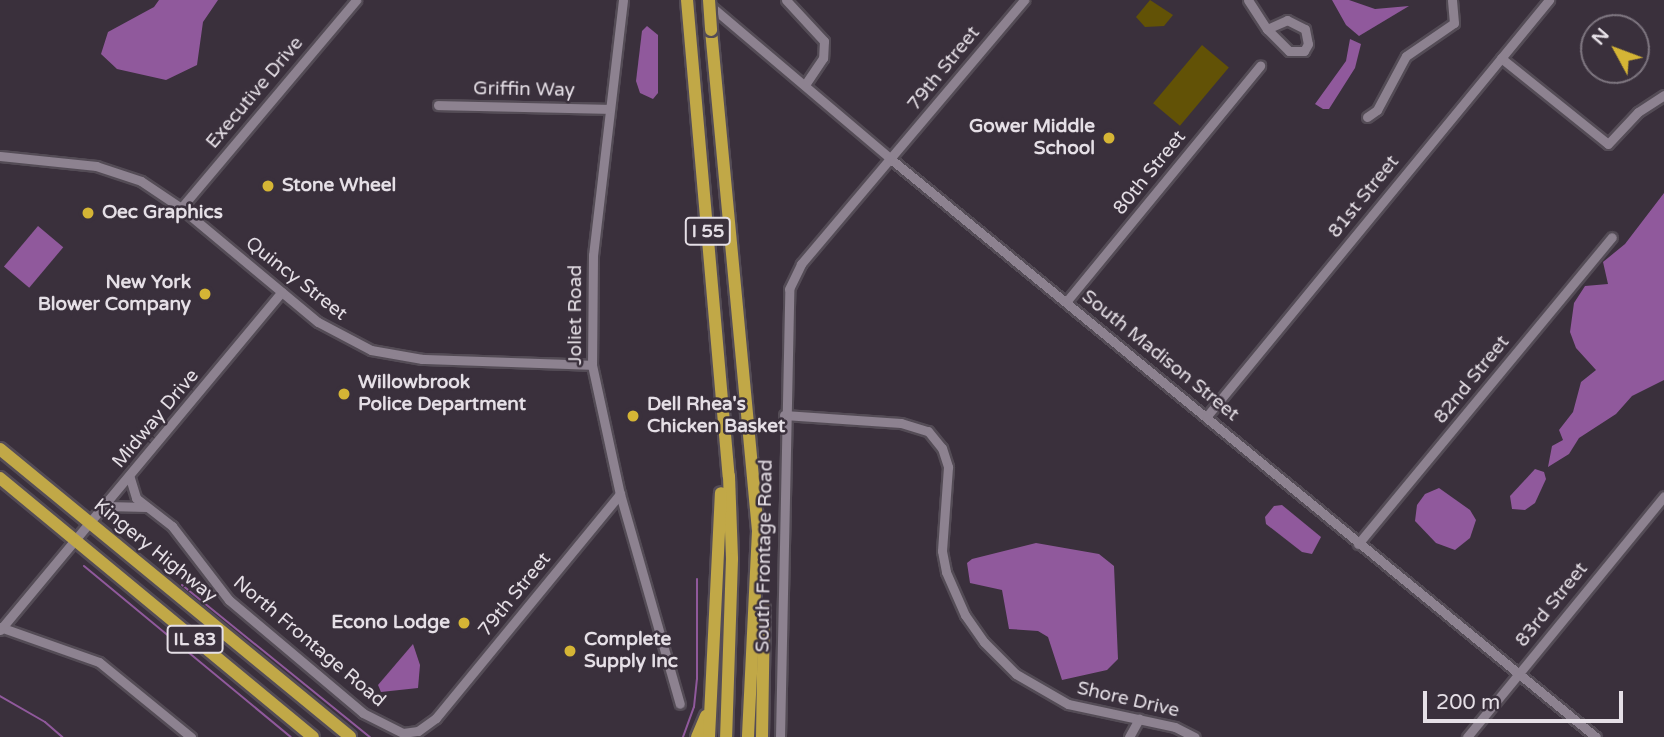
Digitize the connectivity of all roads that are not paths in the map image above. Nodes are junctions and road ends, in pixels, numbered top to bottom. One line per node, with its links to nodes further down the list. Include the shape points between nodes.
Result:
1 (356, 0): 20 (street, Executive Drive)
2 (623, 0): 16 (street, Joliet Road)
3 (707, 0): 13 (street, South Madison Street); 36 (highway, I 55, bridge)
4 (786, 0): 13 (street, via 824,41 823,58)
5 (1024, 0): 19 (street, 79th Street)
6 (1248, 0): 10 (street)
7 (1452, 0): 17 (street, via 1454,23 1406,56 1377,110)
8 (1549, 0): 11 (street, 81st Street)
9 (687, 5): 28 (highway, I 55)
10 (1267, 29): 10 (street, via 1295,53 1308,44 1305,29 1296,23 1287,20)
11 (1501, 58): 14 (street, via 1608,144 1638,112); 26 (street, 81st Street)
12 (1260, 66): 23 (street, 80th Street)
13 (806, 83): 19 (street, South Madison Street)
14 (1664, 95)
15 (438, 106): 16 (street, Griffin Way)
16 (609, 109): 24 (street, Joliet Road, via 593,255)
17 (1367, 117)
18 (0, 156): 20 (street, Quincy Street, via 108,169 141,181)
19 (892, 160): 23 (street, South Madison Street); 25 (street, South Frontage Road, via 794,275 785,326)
20 (181, 208): 22 (street, Quincy Street)
21 (1612, 237): 38 (street, 82nd Street)
22 (282, 292): 24 (street, Quincy Street, via 336,334 384,354); 30 (street, Midway Drive)
23 (1066, 302): 26 (street, South Madison Street)
24 (592, 365): 31 (street, Joliet Road)
25 (784, 415): 44 (street, Shore Drive, via 901,423 933,436 948,467 945,566 974,629 1005,664 1042,691 1091,712); 53 (street, South Frontage Road)
26 (1207, 416): 38 (street, South Madison Street)
27 (0, 449): 35 (highway, Kingery Highway / IL 83)
28 (727, 452): 41 (highway, via 721,475); 50 (highway, I 55, via 732,559)
29 (0, 478): 37 (highway, IL 83)
30 (130, 478): 33 (street, Midway Drive); 34 (street, via 136,498)
31 (621, 494): 42 (street, Joliet Road); 43 (street, 79th Street)
32 (1664, 496): 40 (street, 83rd Street)
33 (106, 506): 34 (street); 35 (street, Midway Drive)
34 (149, 507): 43 (street, North Frontage Road, via 172,526 229,600 363,713 403,733 418,731)
35 (91, 524): 37 (street, Midway Drive); 45 (highway, Kingery Highway / IL 83)
36 (758, 531): 51 (highway, I 55); 52 (highway, via 764,584)
37 (76, 541): 39 (street, Midway Drive); 47 (highway, IL 83)
38 (1358, 544): 40 (street, South Madison Street)
39 (1, 629): 46 (street, via 99,662)
40 (1518, 674): 56 (street, 83rd Street); 57 (street, South Madison Street)
41 (712, 695): 48 (highway); 49 (highway)
42 (680, 704)
43 (436, 718)
44 (1139, 719): 54 (street); 55 (street, Shore Drive)
45 (349, 736)
46 (191, 737)
47 (313, 737)
48 (697, 737)
49 (709, 737)
50 (726, 737)
51 (748, 737)
52 (763, 737)
53 (780, 737)
54 (1129, 737)
55 (1195, 737)
56 (1467, 737)
57 (1596, 737)

